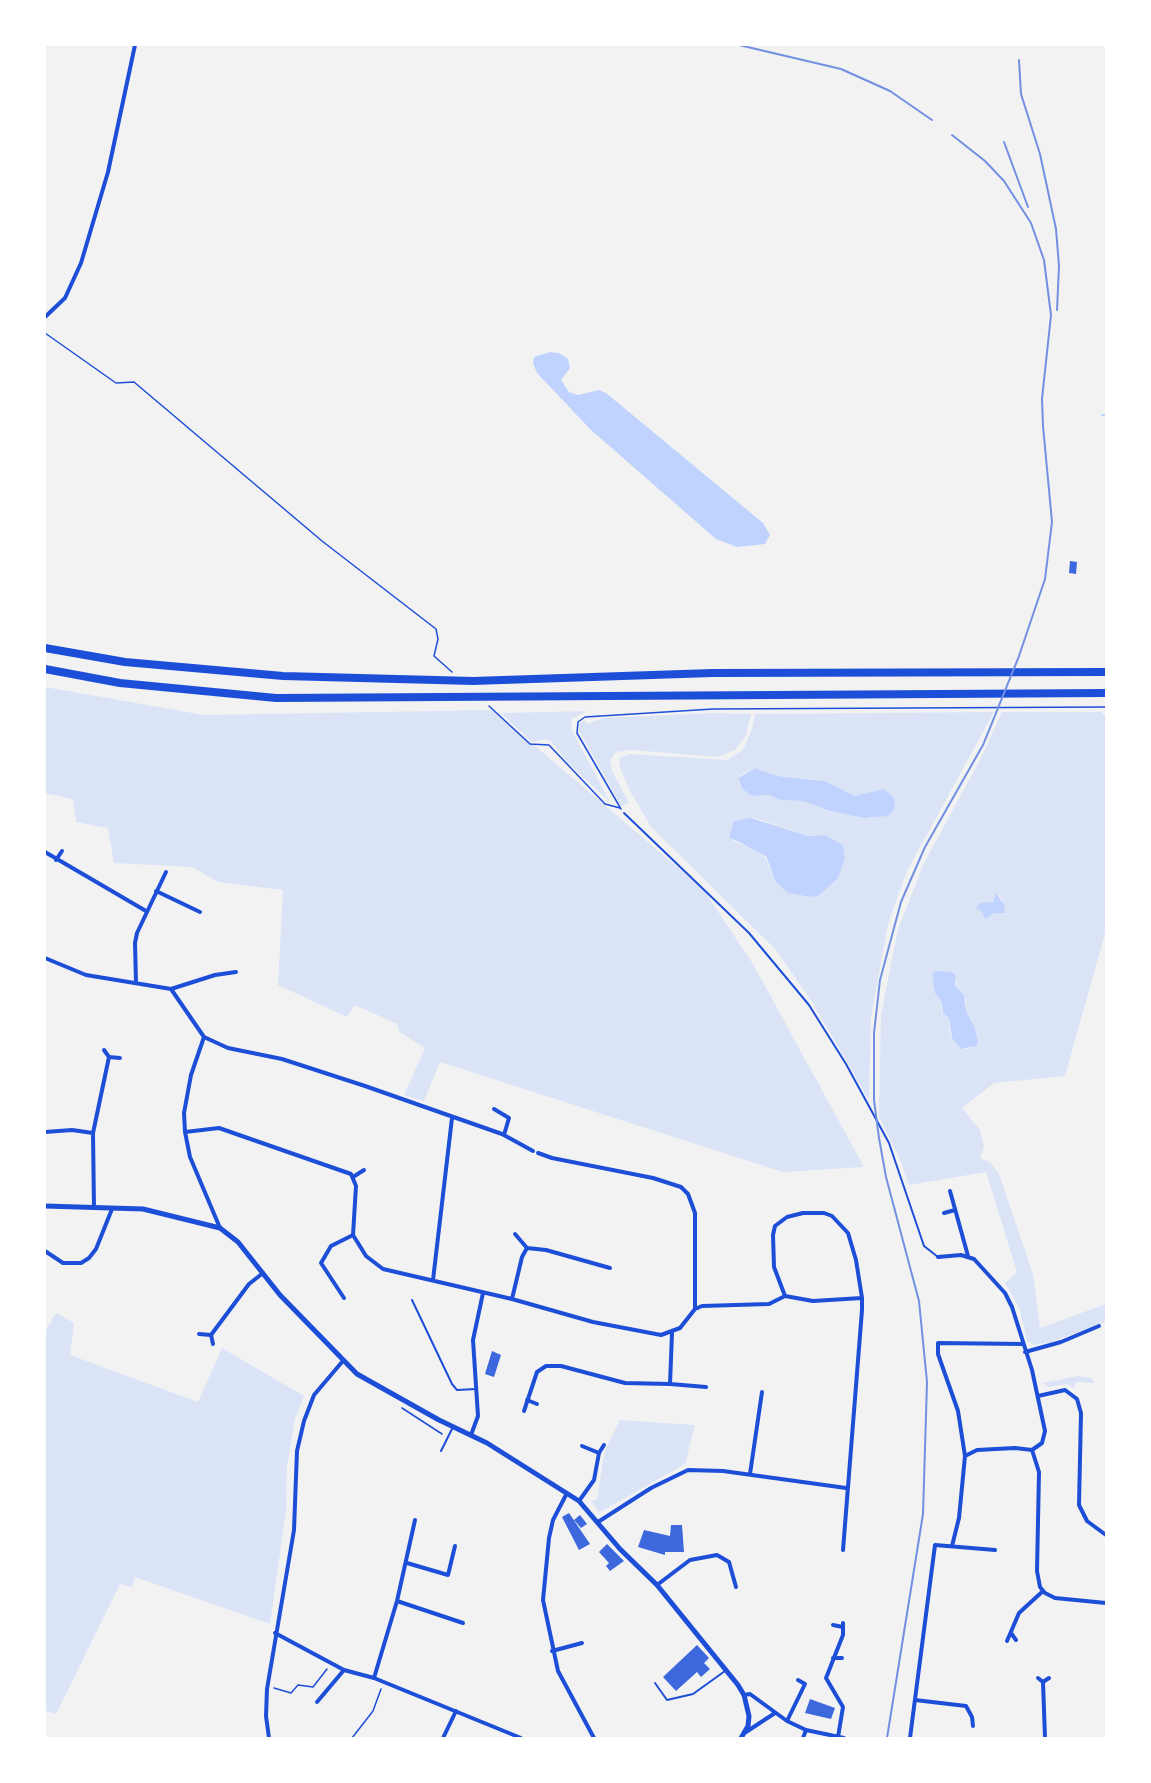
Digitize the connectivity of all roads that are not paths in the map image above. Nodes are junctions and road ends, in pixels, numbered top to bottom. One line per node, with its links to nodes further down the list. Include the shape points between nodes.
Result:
1 (135, 45): 2 (street, via 108,172 81,263 65,298)
2 (45, 317)
3 (45, 648): 5 (highway, via 125,662 272,675 473,681 712,673)
4 (45, 669): 6 (highway, via 120,683 276,698)
5 (1106, 672)
6 (1106, 693)
7 (624, 813): 43 (lane, via 749,933 809,1005 889,1143 924,1246)
8 (62, 850): 10 (street)
9 (45, 852): 10 (street)
10 (57, 860): 13 (street)
11 (166, 872): 12 (street)
12 (156, 891): 13 (street); 14 (street)
13 (146, 911): 17 (street, via 135,943)
14 (200, 912)
15 (45, 958): 17 (street, via 86,975)
16 (236, 972): 18 (street)
17 (135, 983): 18 (street)
18 (171, 988): 19 (street)
19 (204, 1037): 24 (street, via 228,1048 332,1075); 26 (street, via 191,1075)
20 (104, 1050): 21 (street)
21 (109, 1057): 22 (street); 27 (street)
22 (120, 1058)
23 (494, 1109): 28 (street, via 509,1118)
24 (452, 1118): 28 (street); 46 (street)
25 (45, 1132): 27 (street)
26 (185, 1132): 30 (street, via 219,1128 345,1170); 37 (street, via 190,1157)
27 (93, 1133): 33 (street)
28 (504, 1135): 53 (street, via 552,1158 681,1187 695,1213)
29 (363, 1170): 30 (street)
30 (353, 1177): 39 (street)
31 (950, 1191): 35 (street)
32 (45, 1206): 33 (street)
33 (94, 1208): 34 (street)
34 (112, 1209): 37 (street, via 160,1212); 41 (street, via 89,1258 81,1263 63,1263)
35 (955, 1210): 36 (street); 42 (street)
36 (944, 1213)
37 (220, 1228): 45 (street)
38 (515, 1234): 40 (street)
39 (353, 1235): 46 (street, via 366,1256 383,1269); 49 (street, via 332,1246 321,1263)
40 (527, 1248): 44 (street); 51 (street)
41 (45, 1251)
42 (968, 1256): 43 (street); 59 (street, via 979,1262 1005,1293)
43 (938, 1257)
44 (610, 1268)
45 (263, 1272): 57 (street, via 249,1284); 61 (street)
46 (433, 1280): 47 (street)
47 (483, 1293): 51 (street); 64 (street, via 473,1340)
48 (785, 1296): 50 (street, via 813,1301); 50 (street, via 774,1268 772,1235 787,1217 814,1212 832,1216 848,1233); 53 (street, via 769,1304)
49 (344, 1298)
50 (862, 1298): 79 (street)
51 (512, 1299): 55 (street, via 594,1322 661,1335)
52 (412, 1300): 64 (lane, via 452,1384 457,1390)
53 (695, 1309): 55 (street, via 683,1326)
54 (1099, 1326): 60 (street)
55 (672, 1333): 62 (street)
56 (199, 1334): 57 (street)
57 (211, 1335): 58 (street)
58 (213, 1344)
59 (1023, 1344): 60 (street); 77 (street, via 938,1343 958,1411)
60 (1025, 1352): 66 (street)
61 (342, 1362): 70 (street); 98 (street, via 314,1395 304,1421 295,1482 294,1530)
62 (670, 1384): 63 (street); 67 (street, via 625,1383 552,1365 537,1372)
63 (706, 1387)
64 (476, 1389): 71 (street, via 478,1416)
65 (762, 1392): 78 (street)
66 (1038, 1396): 74 (street, via 1044,1434 1040,1445); 84 (street, via 1065,1390 1077,1399 1081,1413 1079,1505 1087,1521)
67 (527, 1400): 68 (street); 69 (street)
68 (537, 1404)
69 (524, 1411)
70 (453, 1427): 71 (street); 75 (lane)
71 (471, 1435): 80 (street)
72 (582, 1446): 76 (street)
73 (604, 1446): 76 (street)
74 (1032, 1450): 77 (street, via 977,1450); 92 (street, via 1039,1470 1037,1570)
75 (441, 1451)
76 (599, 1453): 81 (street, via 594,1480)
77 (965, 1456): 86 (street)
78 (750, 1474): 79 (street); 83 (street, via 688,1470)
79 (846, 1488): 87 (street)
80 (568, 1492): 81 (street); 102 (street, via 553,1520 545,1560 543,1600)
81 (579, 1501): 83 (street)
82 (415, 1521): 89 (street)
83 (598, 1522): 90 (street)
84 (1106, 1534)
85 (455, 1546): 89 (street, via 448,1575)
86 (952, 1546): 88 (street); 114 (street, via 935,1545)
87 (843, 1550)
88 (995, 1550)
89 (406, 1563): 93 (street)
90 (657, 1585): 91 (street, via 690,1560 717,1555 729,1562); 106 (street)
91 (736, 1587)
92 (1043, 1591): 94 (street, via 1055,1598); 97 (street, via 1019,1614)
93 (397, 1601): 95 (street); 107 (street)
94 (1106, 1603)
95 (463, 1623)
96 (833, 1625): 103 (street, via 843,1625 843,1637)
97 (1010, 1632): 99 (street); 100 (street)
98 (275, 1633): 105 (street); 123 (street, via 267,1689)
99 (1016, 1640)
100 (1007, 1641)
101 (582, 1643): 102 (street)
102 (552, 1652): 126 (street)
103 (833, 1658): 104 (street); 122 (street, via 826,1678 843,1707)
104 (842, 1658)
105 (344, 1670): 107 (street); 115 (street)
106 (727, 1670): 112 (lane, via 693,1694 667,1700); 113 (street)
107 (374, 1678): 116 (street)
108 (1038, 1678): 111 (street)
109 (1049, 1678): 111 (street)
110 (798, 1680): 118 (street, via 805,1684)
111 (1043, 1682): 130 (street)
112 (655, 1683)
113 (744, 1695): 117 (street, via 750,1694); 121 (street, via 749,1716)
114 (915, 1700): 119 (street, via 966,1706); 129 (street)
115 (317, 1702)
116 (456, 1711): 124 (street); 125 (street)
117 (775, 1713): 118 (street); 121 (street)
118 (787, 1721): 120 (street)
119 (973, 1726)
120 (806, 1730): 122 (street); 127 (street)
121 (743, 1736)
122 (838, 1737): 128 (street)
123 (269, 1738)
124 (443, 1738)
125 (521, 1738)
126 (594, 1738)
127 (803, 1738)
128 (844, 1738)
129 (910, 1738)
130 (1045, 1738)

